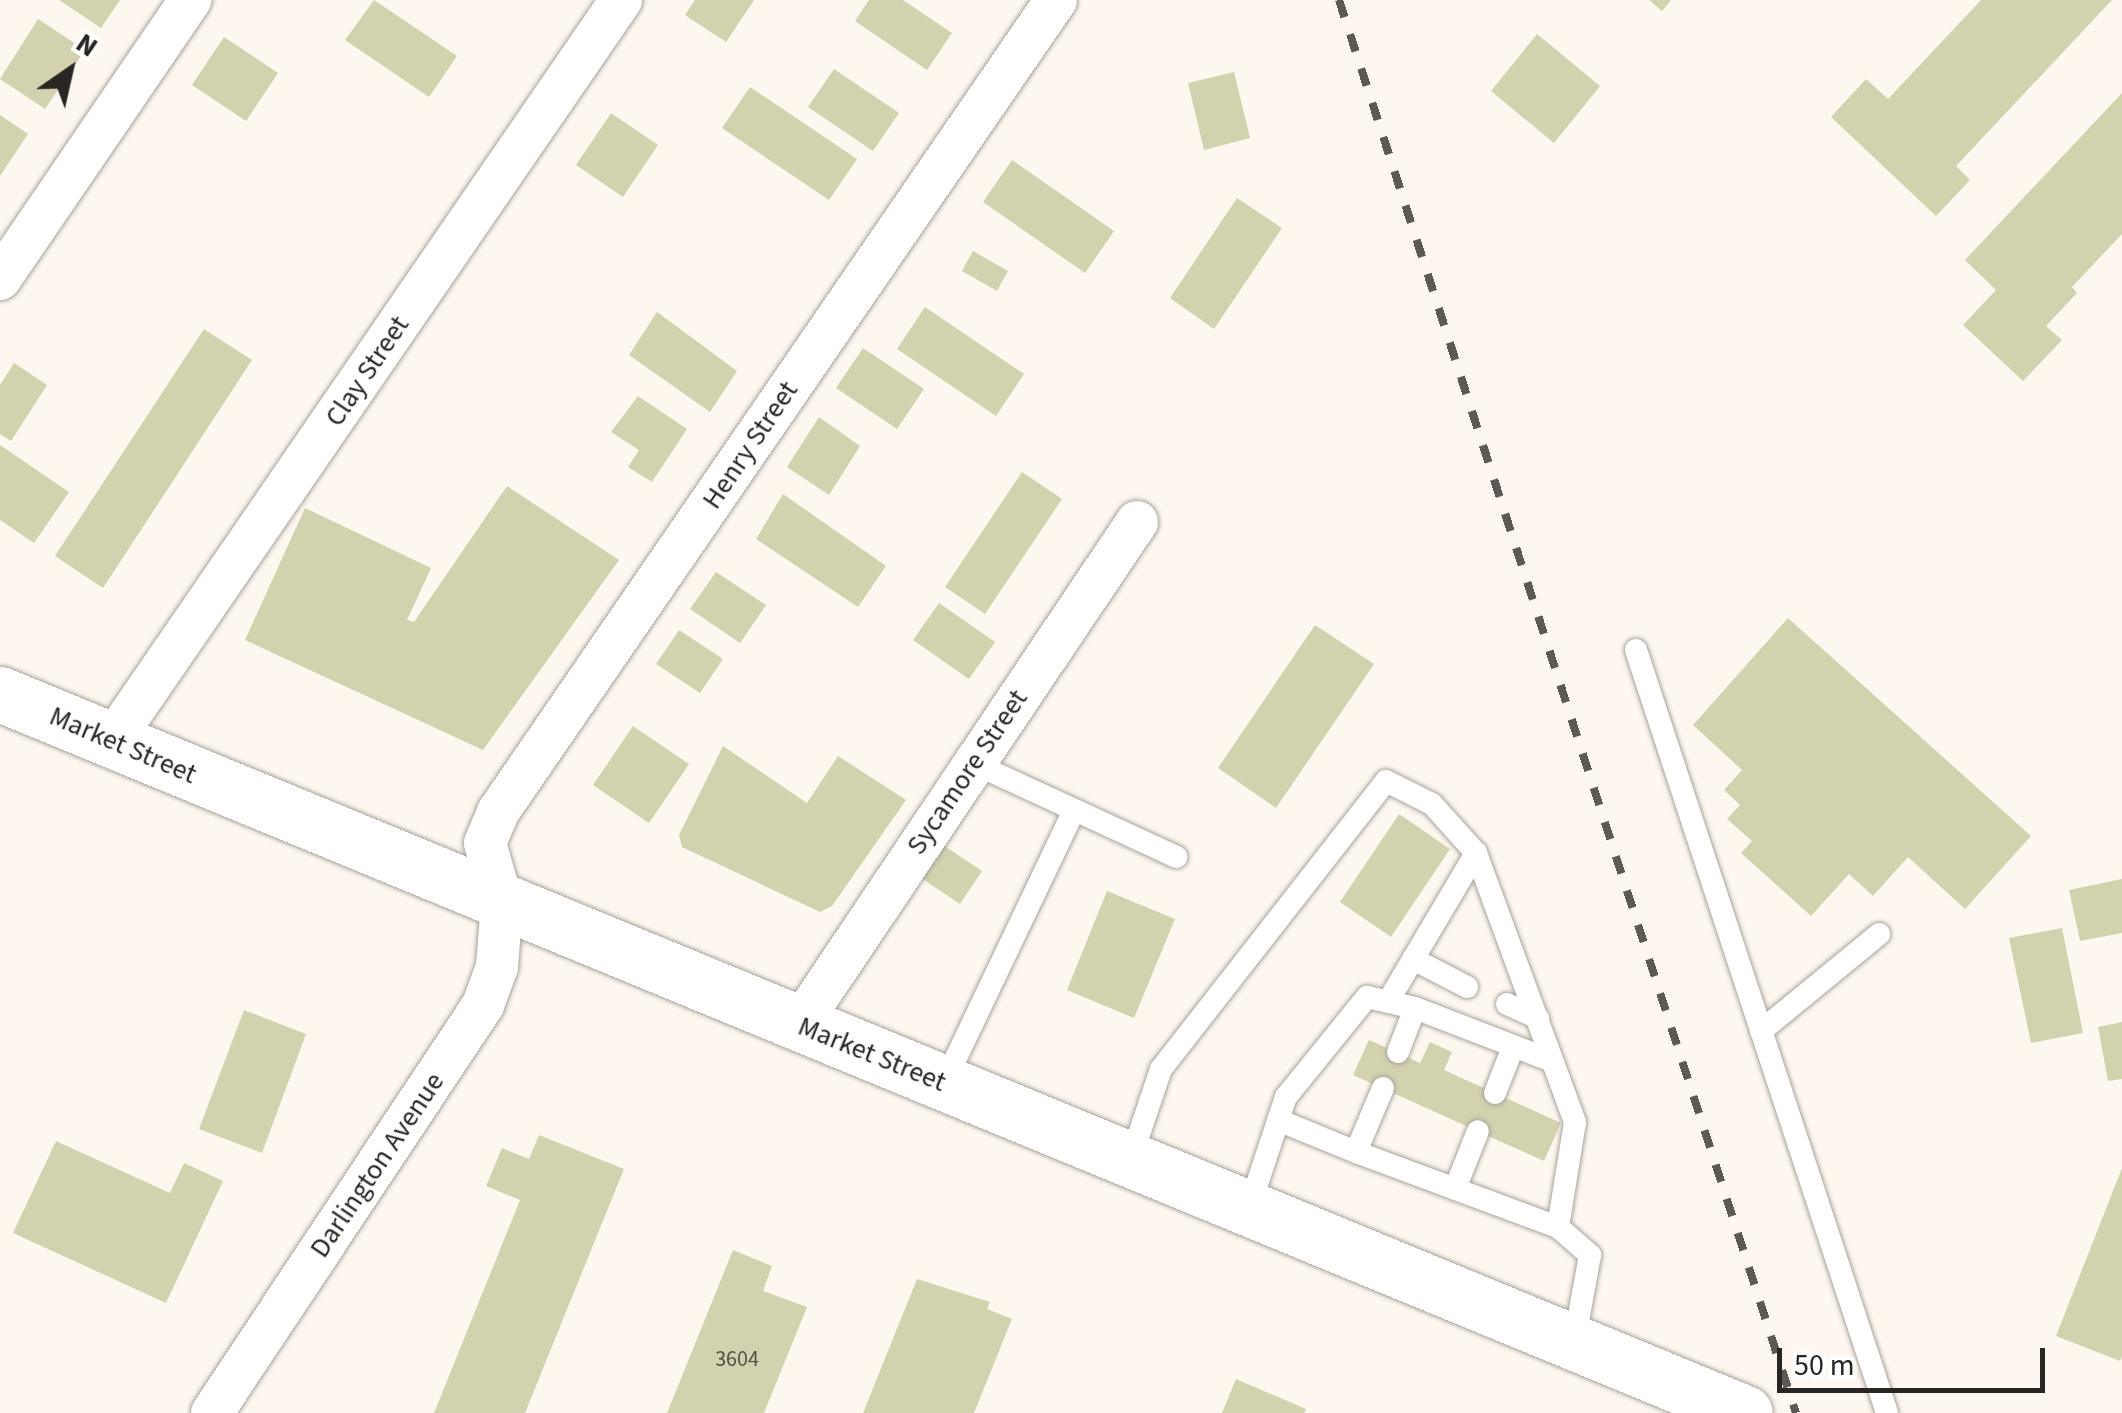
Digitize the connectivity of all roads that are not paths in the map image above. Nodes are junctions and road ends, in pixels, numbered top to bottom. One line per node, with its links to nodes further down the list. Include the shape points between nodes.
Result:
1 (190, 0): 4 (street)
2 (621, 0): 8 (street, Clay Street)
3 (1056, 0): 13 (street, Henry Street, via 498,812 485,842)
4 (0, 279)
5 (1137, 522): 9 (street, Sycamore Street)
6 (1636, 650): 22 (lane)
7 (0, 694): 8 (main road, Market Street)
8 (112, 741): 13 (main road, Market Street)
9 (973, 763): 10 (lane); 21 (street, Sycamore Street)
10 (1074, 810): 12 (lane); 26 (lane)
11 (1476, 853): 15 (lane); 20 (lane); 32 (lane, via 1432,804 1386,781 1161,1070)
12 (1176, 858)
13 (502, 902): 21 (main road, Market Street); 37 (street, Darlington Avenue, via 497,967 483,1005)
14 (1879, 934): 22 (lane)
15 (1413, 958): 16 (lane); 17 (lane)
16 (1467, 987)
17 (1390, 998): 19 (lane); 29 (lane, via 1366,997 1286,1097)
18 (1507, 1004): 20 (lane)
19 (1415, 1008): 23 (lane); 24 (lane)
20 (1538, 1018): 25 (lane)
21 (798, 1024): 26 (main road, Market Street)
22 (1761, 1030): 39 (lane)
23 (1513, 1046): 25 (lane); 28 (lane)
24 (1398, 1052)
25 (1550, 1060): 35 (lane, via 1575,1122)
26 (944, 1084): 32 (main road, Market Street)
27 (1382, 1088): 31 (lane)
28 (1494, 1093)
29 (1278, 1120): 31 (lane); 34 (lane)
30 (1478, 1131): 33 (lane)
31 (1356, 1152): 33 (lane)
32 (1130, 1161): 34 (main road, Market Street)
33 (1455, 1189): 35 (lane)
34 (1249, 1210): 36 (main road, Market Street)
35 (1558, 1227): 36 (lane, via 1590,1254)
36 (1574, 1343): 38 (main road, Market Street)
37 (212, 1413)
38 (1745, 1413)
39 (1887, 1413)

